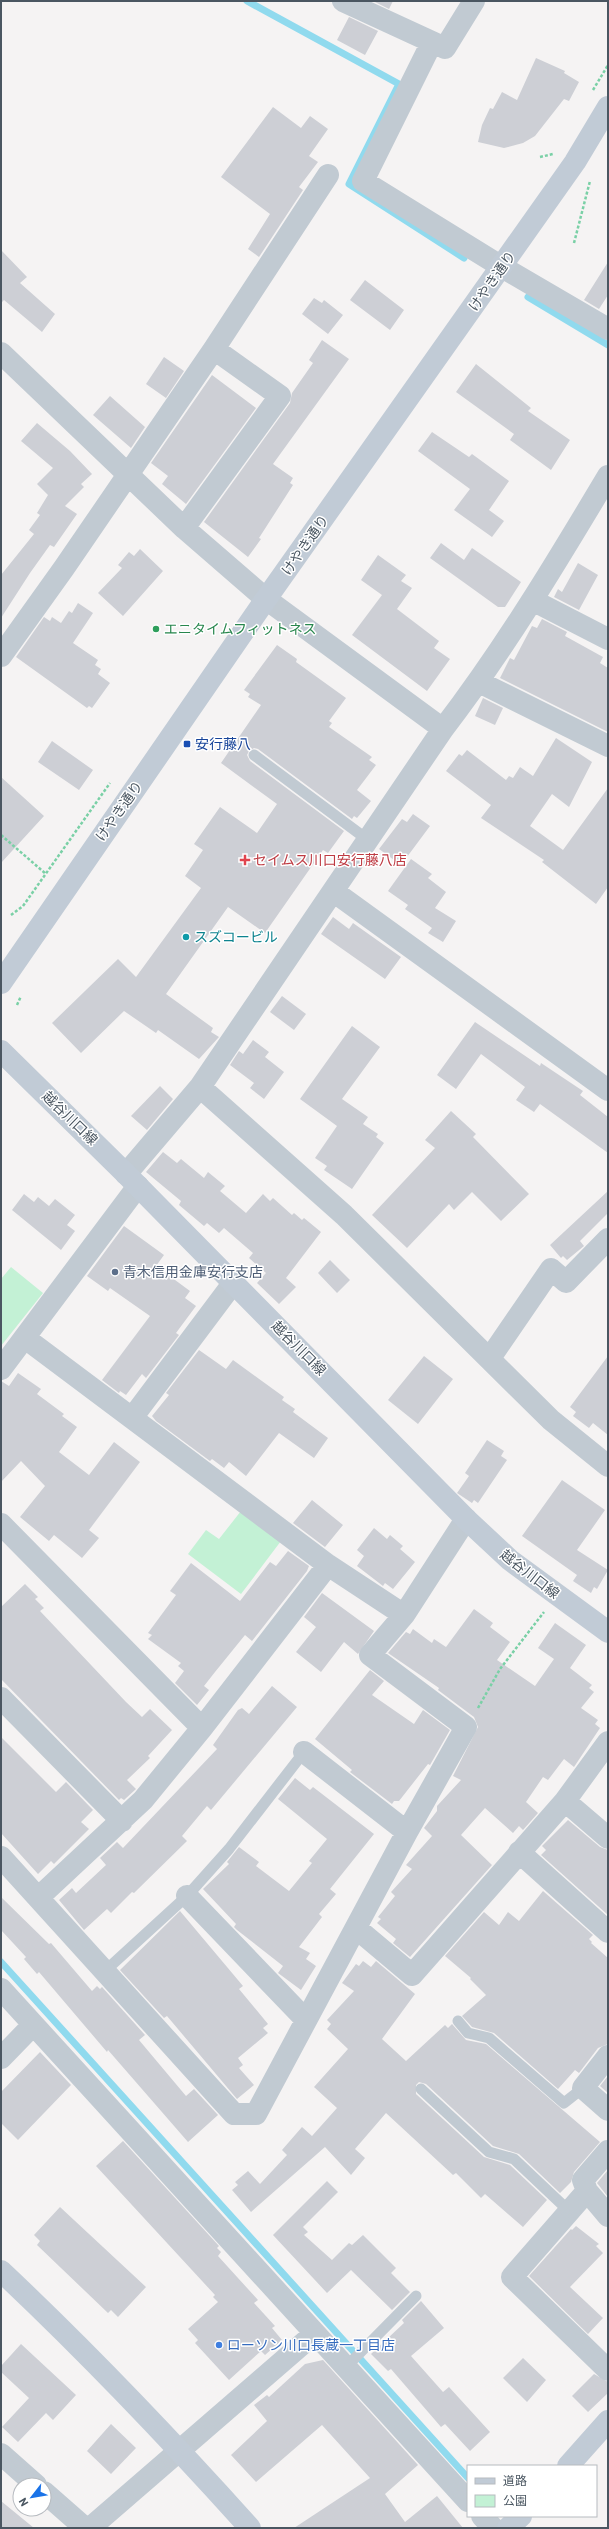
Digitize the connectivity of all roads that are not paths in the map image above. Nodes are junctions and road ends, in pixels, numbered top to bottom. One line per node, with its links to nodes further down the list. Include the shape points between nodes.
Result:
1 (344, 1): 3 (street)
2 (474, 1): 3 (street, via 445,48)
3 (432, 42): 6 (street, via 363,180)
4 (608, 107): 6 (street, けやき通り, via 575,162)
5 (328, 175): 8 (street)
6 (502, 267): 7 (street); 13 (street, けやき通り)
7 (608, 329)
8 (214, 349): 10 (street); 12 (street, via 280,396)
9 (1, 353): 10 (street)
10 (128, 475): 12 (street); 16 (street)
11 (608, 476): 14 (street)
12 (184, 528): 13 (street)
13 (266, 599): 18 (street); 23 (street, けやき通り)
14 (534, 600): 15 (street); 17 (street)
15 (608, 639)
16 (1, 656)
17 (479, 682): 18 (street); 19 (street)
18 (443, 729): 21 (street)
19 (608, 746)
20 (254, 755): 21 (lane)
21 (368, 840): 22 (street)
22 (333, 891): 25 (street); 26 (street)
23 (1, 982)
24 (1, 1051): 27 (street, 越谷川口線)
25 (200, 1087): 27 (street); 31 (street, via 344,1215)
26 (608, 1090)
27 (132, 1180): 29 (street, 越谷川口線); 30 (street)
28 (608, 1239): 31 (street, via 566,1282 551,1270)
29 (234, 1282): 33 (street); 35 (street, 越谷川口線)
30 (25, 1338): 32 (street); 33 (street)
31 (490, 1358): 34 (street, via 551,1420)
32 (1, 1369)
33 (132, 1418): 37 (street)
34 (608, 1466)
35 (466, 1519): 38 (street); 39 (street, 越谷川口線, via 510,1560)
36 (1, 1524): 41 (street)
37 (328, 1565): 38 (street); 41 (street)
38 (404, 1615): 46 (street, via 370,1656 466,1727)
39 (608, 1632)
40 (1, 1698): 45 (street)
41 (202, 1728): 45 (street, via 143,1800)
42 (608, 1742): 44 (street)
43 (304, 1752): 46 (street); 50 (lane, via 234,1844)
44 (565, 1801): 47 (street); 48 (street)
45 (122, 1821): 51 (street)
46 (407, 1832): 52 (street)
47 (608, 1838)
48 (519, 1852): 52 (street, via 412,1975); 53 (street)
49 (1, 1857): 51 (street)
50 (187, 1896): 54 (lane); 56 (street)
51 (39, 1897): 54 (street)
52 (356, 1928): 56 (street)
53 (608, 1932)
54 (105, 1971): 56 (street, via 234,2114 256,2114)
55 (1, 1989): 58 (street)
56 (305, 2019)
57 (458, 2021): 61 (lane, via 468,2033 489,2038 564,2103)
58 (33, 2025): 60 (street); 70 (street)
59 (608, 2056): 61 (street)
60 (1, 2058)
61 (583, 2088): 63 (street)
62 (421, 2089): 66 (lane, via 489,2152 514,2159)
63 (608, 2110)
64 (608, 2151): 65 (street, via 583,2180)
65 (587, 2191): 66 (street); 67 (street)
66 (569, 2211): 72 (street, via 512,2277)
67 (608, 2216)
68 (1, 2271): 74 (street)
69 (416, 2296): 71 (lane)
70 (314, 2334): 71 (street); 74 (street)
71 (345, 2368): 79 (street)
72 (608, 2370)
73 (608, 2421): 76 (street)
74 (180, 2449): 83 (street); 84 (street)
75 (1, 2454): 77 (street)
76 (569, 2465)
77 (27, 2477)
78 (52, 2499): 82 (street)
79 (467, 2500)
80 (483, 2517): 85 (street)
81 (520, 2517): 86 (street)
82 (85, 2528)
83 (90, 2528)
84 (250, 2528)
85 (493, 2528)
86 (508, 2528)

